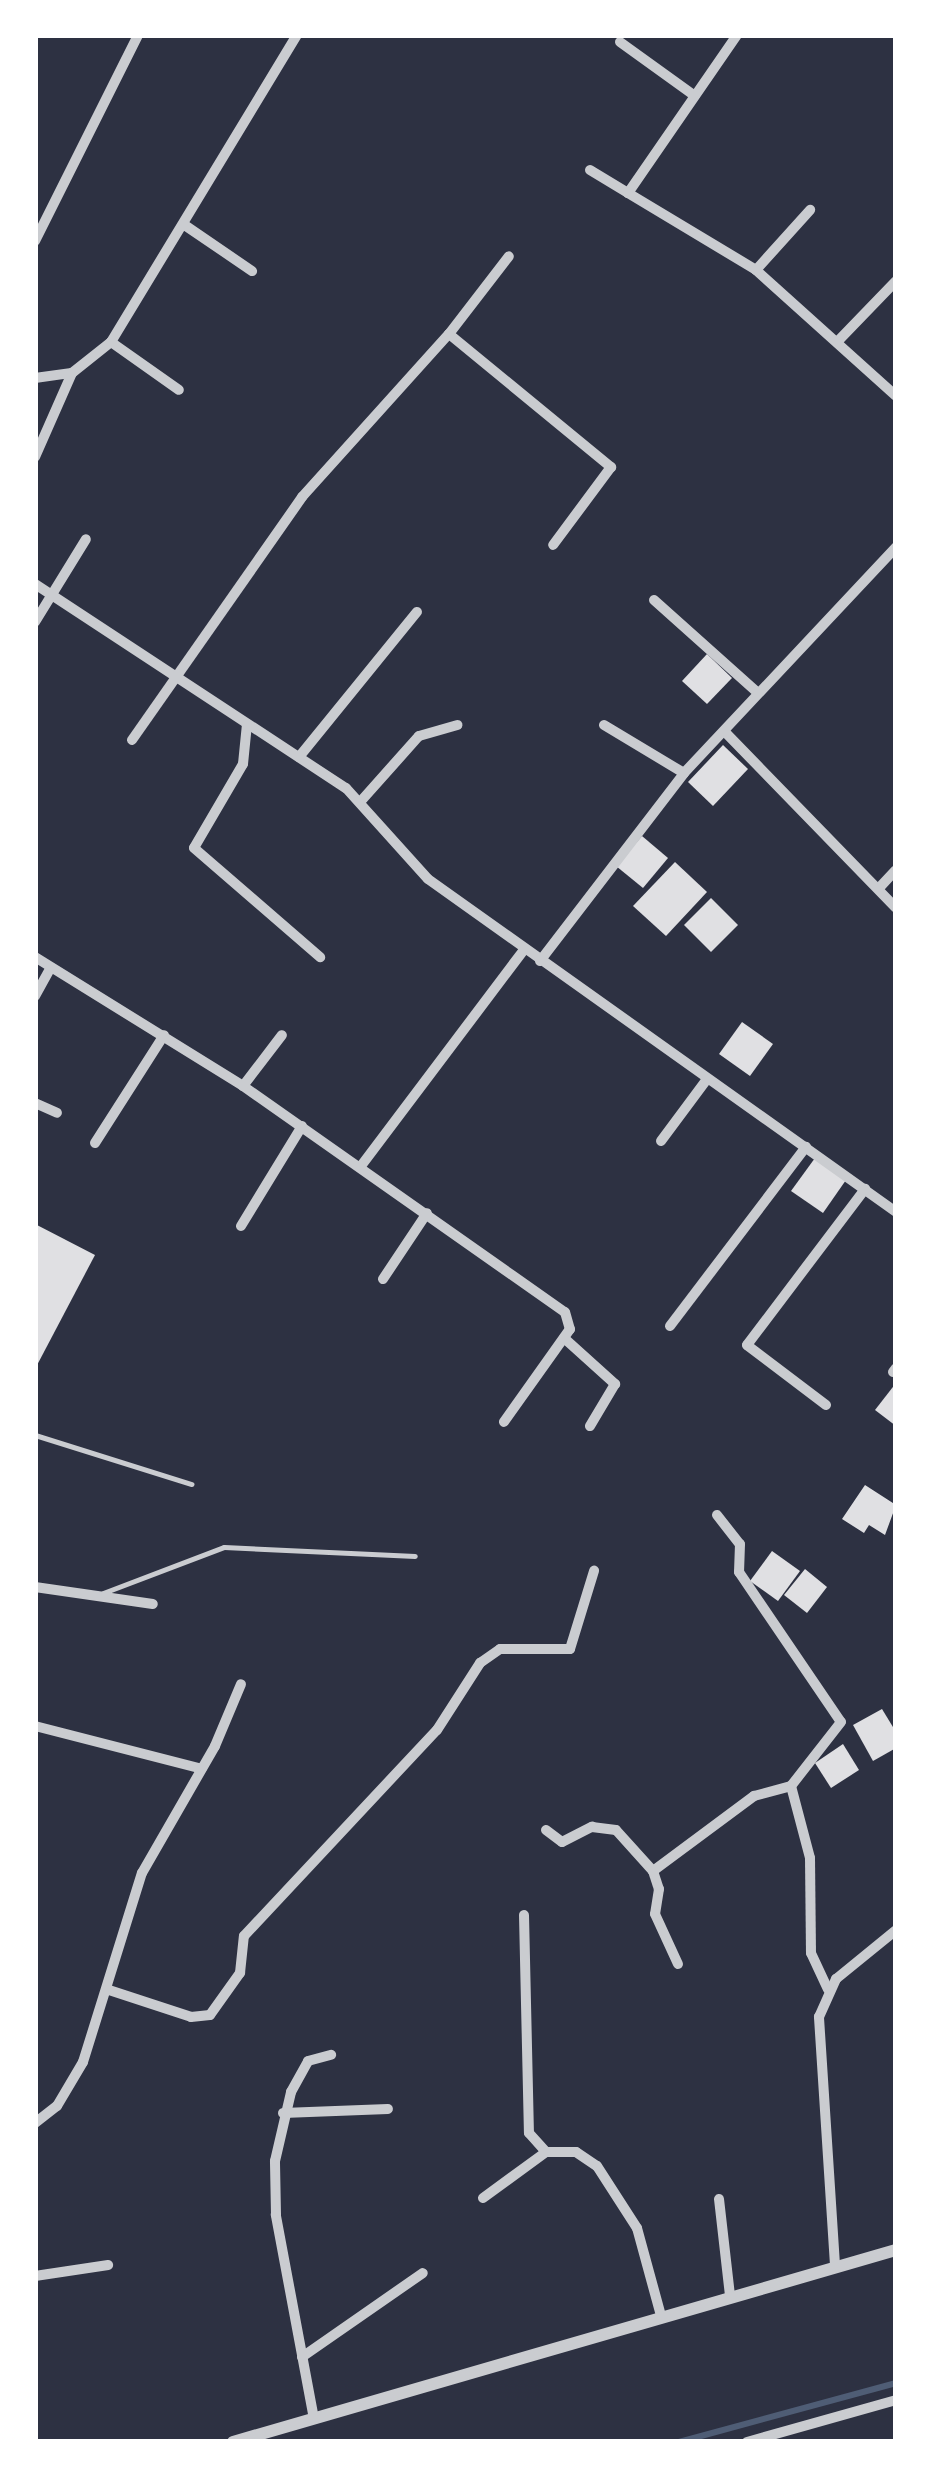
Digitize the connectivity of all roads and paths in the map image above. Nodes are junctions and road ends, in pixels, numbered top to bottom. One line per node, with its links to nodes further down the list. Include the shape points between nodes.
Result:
1 (138, 35): 10 (street)
2 (297, 35): 9 (street)
3 (737, 35): 5 (street)
4 (620, 42): 5 (street)
5 (695, 96): 7 (street)
6 (590, 170): 7 (street)
7 (628, 193): 12 (street)
8 (810, 210): 12 (street)
9 (186, 226): 13 (street); 17 (street)
10 (35, 241)
11 (509, 256): 15 (street)
12 (756, 270): 16 (street)
13 (252, 271)
14 (896, 281): 16 (street)
15 (449, 334): 24 (street, via 610,467); 31 (street, via 302,497 195,641)
16 (839, 340): 21 (street)
17 (111, 342): 18 (street); 20 (street)
18 (72, 374): 19 (street); 22 (street)
19 (35, 378)
20 (180, 390)
21 (896, 396)
22 (35, 458)
23 (86, 539): 27 (street)
24 (553, 545)
25 (896, 546): 32 (street)
26 (35, 584): 27 (street)
27 (52, 592): 30 (street); 31 (street)
28 (654, 600): 32 (street)
29 (417, 612): 38 (street)
30 (35, 622)
31 (176, 678): 33 (street); 37 (street)
32 (757, 692): 36 (street)
33 (247, 724): 38 (street); 46 (street, via 243,764 194,848)
34 (457, 725): 40 (street, via 419,736)
35 (604, 725): 39 (street)
36 (725, 732): 39 (street); 42 (street)
37 (132, 740)
38 (299, 757): 40 (street)
39 (684, 772): 47 (street)
40 (361, 801): 44 (street, via 428,879)
41 (896, 870): 42 (street)
42 (880, 887): 43 (street)
43 (896, 908)
44 (523, 951): 47 (street); 60 (street)
45 (35, 956): 48 (street)
46 (320, 956)
47 (540, 961): 52 (street)
48 (49, 971): 49 (street); 50 (street)
49 (35, 996)
50 (164, 1035): 53 (street); 58 (street)
51 (282, 1035): 53 (street)
52 (707, 1079): 57 (street); 59 (street)
53 (243, 1086): 56 (street)
54 (35, 1104): 55 (street)
55 (57, 1113)
56 (302, 1126): 60 (street); 64 (street)
57 (662, 1141)
58 (95, 1143)
59 (806, 1146): 61 (street); 66 (street)
60 (361, 1166): 63 (street)
61 (865, 1189): 62 (street); 68 (street, via 747,1345)
62 (896, 1212)
63 (427, 1213): 65 (street); 67 (street, via 564,1312 571,1320)
64 (241, 1226)
65 (383, 1279)
66 (670, 1326)
67 (564, 1338): 69 (street); 70 (street, via 615,1384)
68 (826, 1405)
69 (504, 1422)
70 (590, 1426)
71 (35, 1436): 72 (lane)
72 (191, 1484)
73 (717, 1514): 82 (street, via 740,1544 739,1572 841,1722)
74 (415, 1556): 77 (lane, via 224,1547)
75 (594, 1571): 89 (street, via 570,1649 500,1649 480,1663 437,1730 244,1936 240,1972 210,2015 191,2017)
76 (35, 1587): 77 (street)
77 (100, 1594): 78 (street)
78 (154, 1604)
79 (241, 1684): 81 (street)
80 (35, 1726): 81 (street)
81 (202, 1769): 89 (street, via 142,1873)
82 (791, 1786): 84 (street, via 754,1796); 88 (street, via 810,1858 811,1952)
83 (546, 1830): 84 (street, via 562,1842 592,1827 616,1830)
84 (653, 1871): 87 (street, via 660,1888 655,1914)
85 (524, 1915): 94 (street, via 530,2132)
86 (896, 1930): 88 (street)
87 (678, 1964)
88 (828, 1988): 99 (street, via 818,2017)
89 (108, 1990): 93 (street, via 83,2062 57,2106)
90 (332, 2055): 92 (street, via 308,2061)
91 (388, 2109): 92 (street)
92 (283, 2113): 104 (street, via 274,2198)
93 (35, 2123)
94 (546, 2152): 95 (street); 103 (street, via 576,2152 597,2166 637,2228)
95 (483, 2198)
96 (720, 2198): 102 (street)
97 (896, 2250): 99 (street)
98 (108, 2265): 101 (street)
99 (835, 2265): 102 (street)
100 (423, 2273): 104 (street)
101 (35, 2276)
102 (730, 2296): 103 (street)
103 (661, 2316): 106 (street)
104 (302, 2358): 106 (street)
105 (896, 2400): 108 (street)
106 (314, 2419): 107 (street)
107 (233, 2442)
108 (747, 2442)

